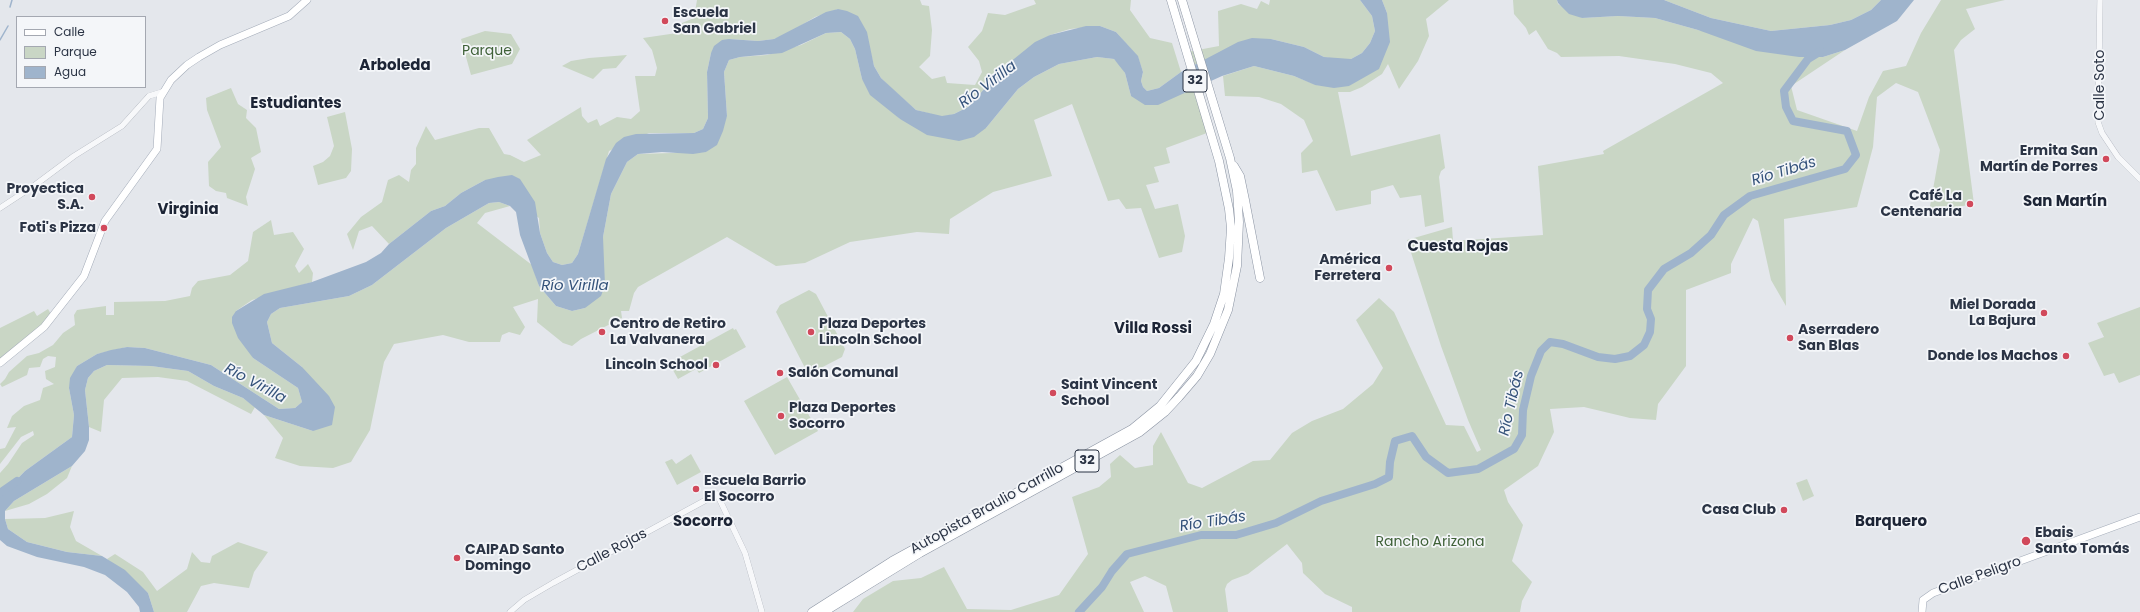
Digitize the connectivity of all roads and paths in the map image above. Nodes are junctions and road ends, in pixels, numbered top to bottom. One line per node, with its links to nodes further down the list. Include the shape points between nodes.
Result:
1 (307, 0): 5 (main road, via 289,16 199,57 179,71)
2 (1171, 0): 14 (highway, Autopista Braulio Carrillo / 32, via 1219,161 1231,228 1224,294 1214,324 1196,361 1168,396 1146,418 1120,436 892,561)
3 (1182, 0): 6 (highway, Autopista Braulio Carrillo / 32)
4 (2100, 0): 7 (street, Calle Soto, via 2098,122 2118,157)
5 (162, 92): 8 (street, via 149,96 122,126); 10 (main road, via 157,149 105,221 84,276 44,327)
6 (1230, 158): 9 (highway, via 1240,176); 15 (highway, Autopista Braulio Carrillo / 32, via 1237,192 1239,239 1230,303 1210,354 1197,376 1179,397 1140,432 920,553)
7 (2140, 179)
8 (0, 208)
9 (1260, 278)
10 (0, 363)
11 (2140, 517): 16 (main road, Calle Peligro, via 1933,593 1923,600)
12 (510, 612): 13 (street, Calle Rojas, via 524,600 553,583 717,494 745,553)
13 (762, 612)
14 (812, 612)
15 (824, 612)
16 (1922, 612)

